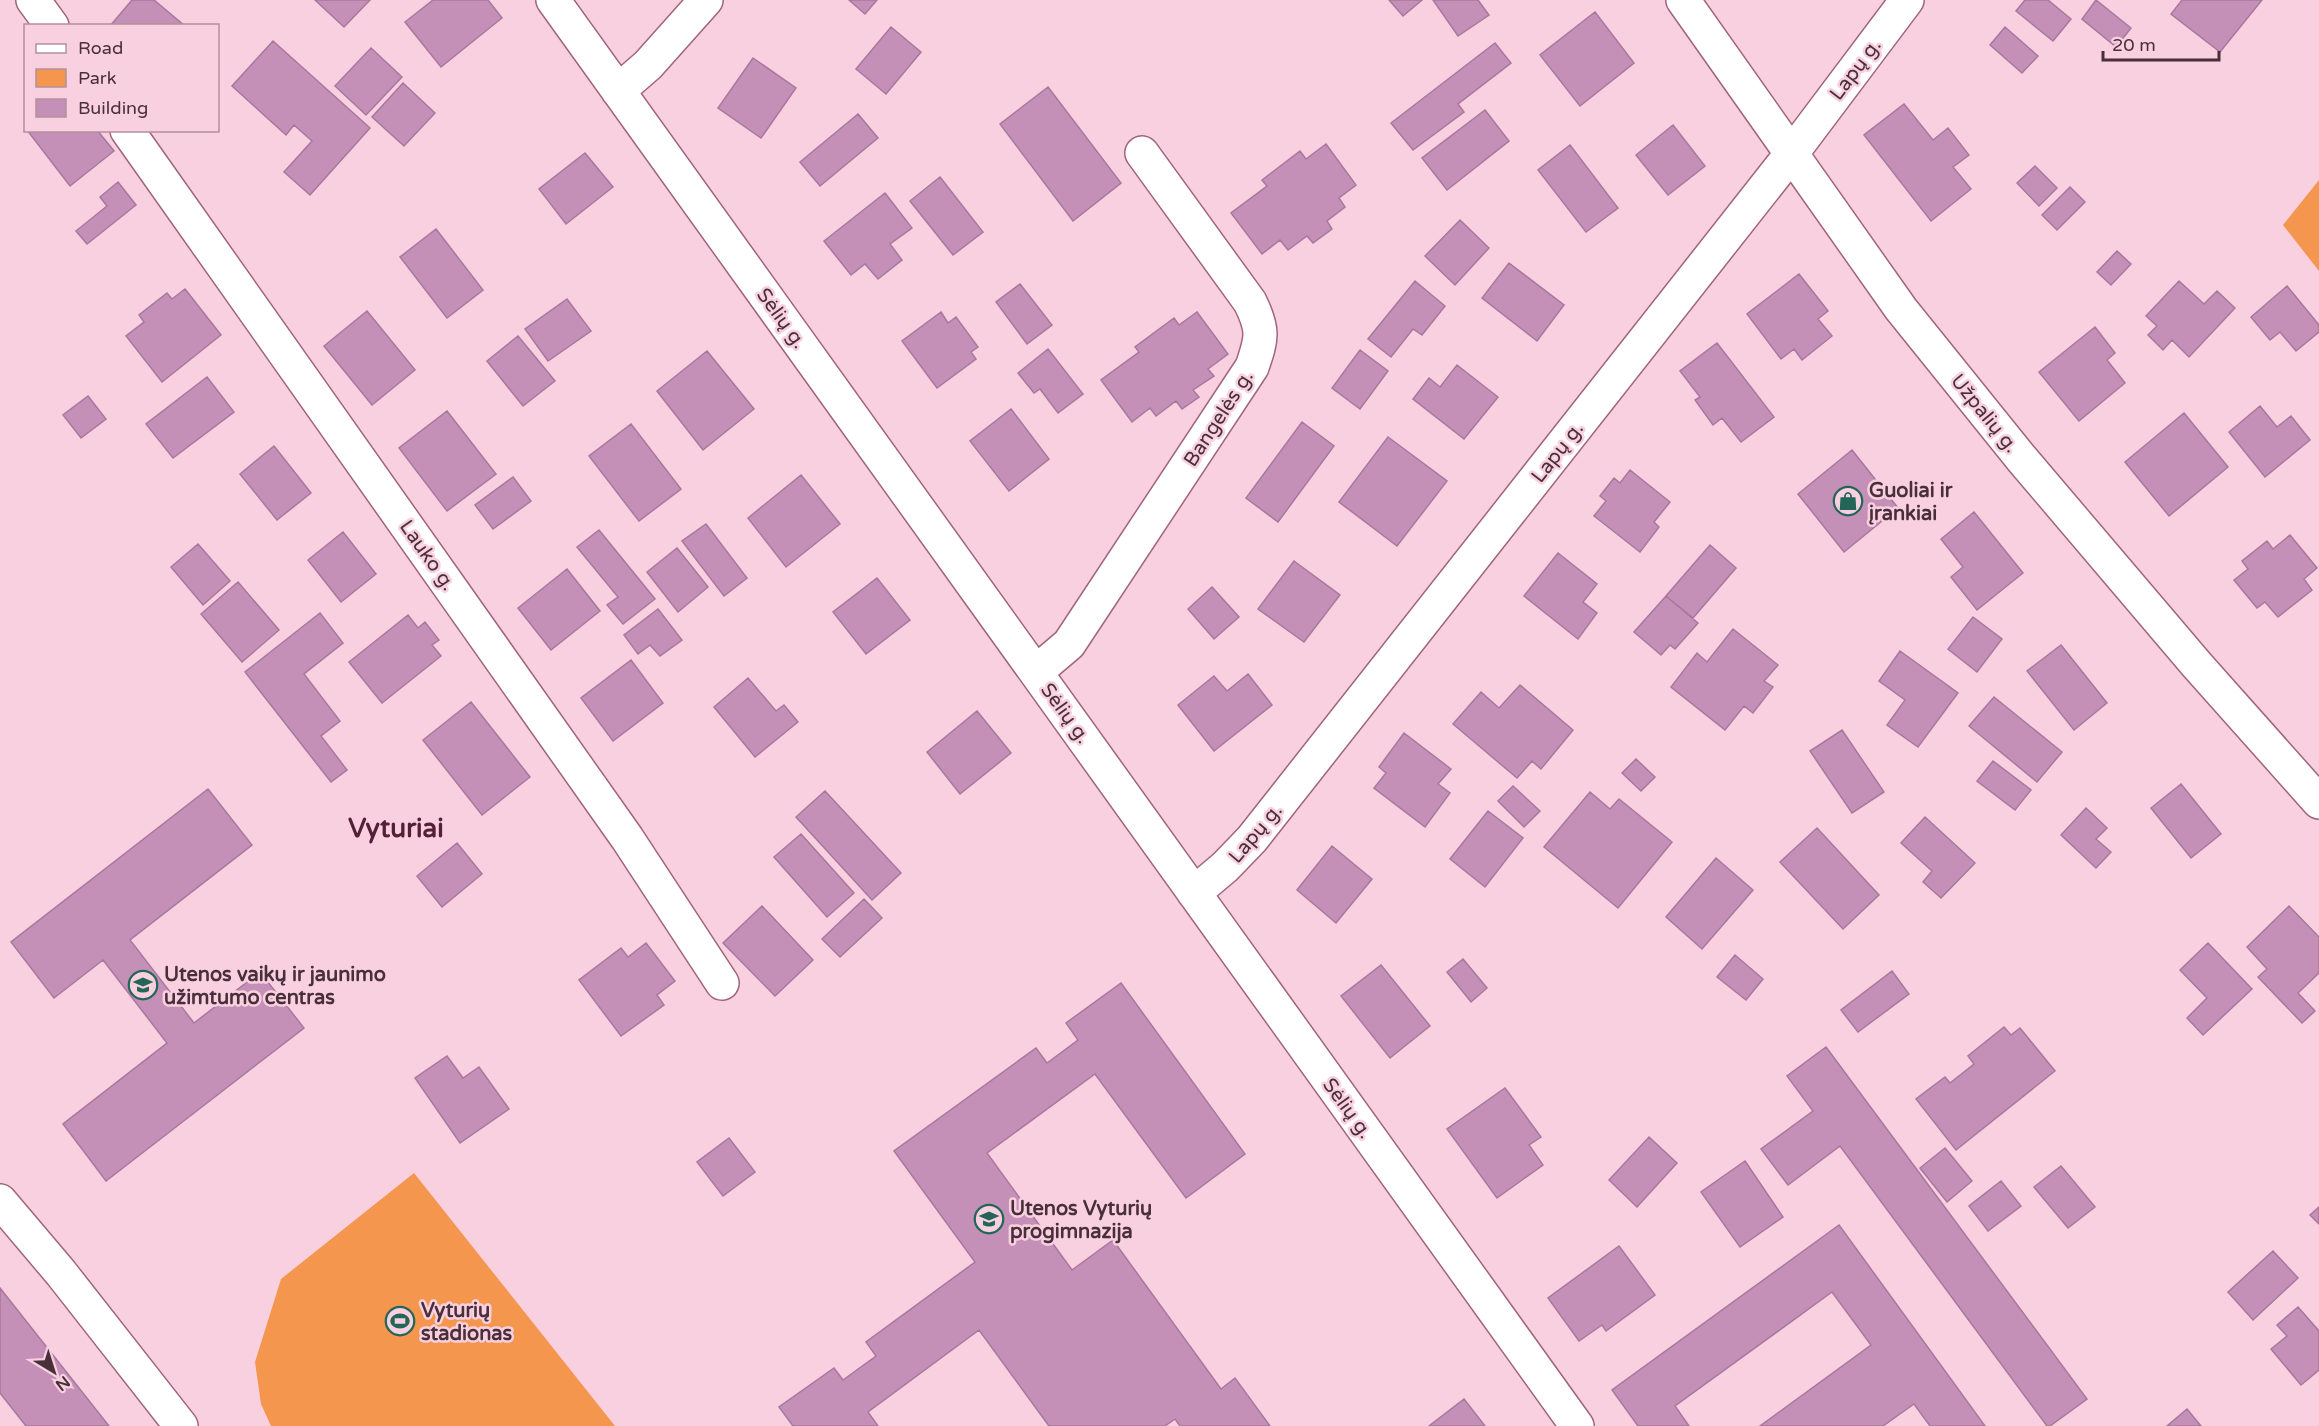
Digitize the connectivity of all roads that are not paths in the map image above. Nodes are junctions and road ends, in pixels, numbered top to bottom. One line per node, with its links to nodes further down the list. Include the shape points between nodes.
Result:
1 (33, 0): 6 (street)
2 (553, 0): 7 (street, Sėlių g.)
3 (706, 0): 7 (street, via 648,65)
4 (1683, 0): 10 (street, Užpalių g.)
5 (1907, 0): 10 (street, Lapų g.)
6 (51, 24)
7 (618, 91): 11 (street, Sėlių g.)
8 (129, 132): 14 (street, Lauko g., via 620,829)
9 (1142, 153): 11 (street, Bangelės g., via 1250,302 1261,340 1252,367 1069,644)
10 (1792, 153): 12 (street, Užpalių g., via 1901,309 2021,458); 13 (street, Lapų g., via 1252,839)
11 (1036, 672): 13 (street, Sėlių g.)
12 (2319, 802)
13 (1194, 893): 17 (street, Sėlių g.)
14 (722, 983)
15 (0, 1201): 16 (street)
16 (181, 1426)
17 (1577, 1426)

